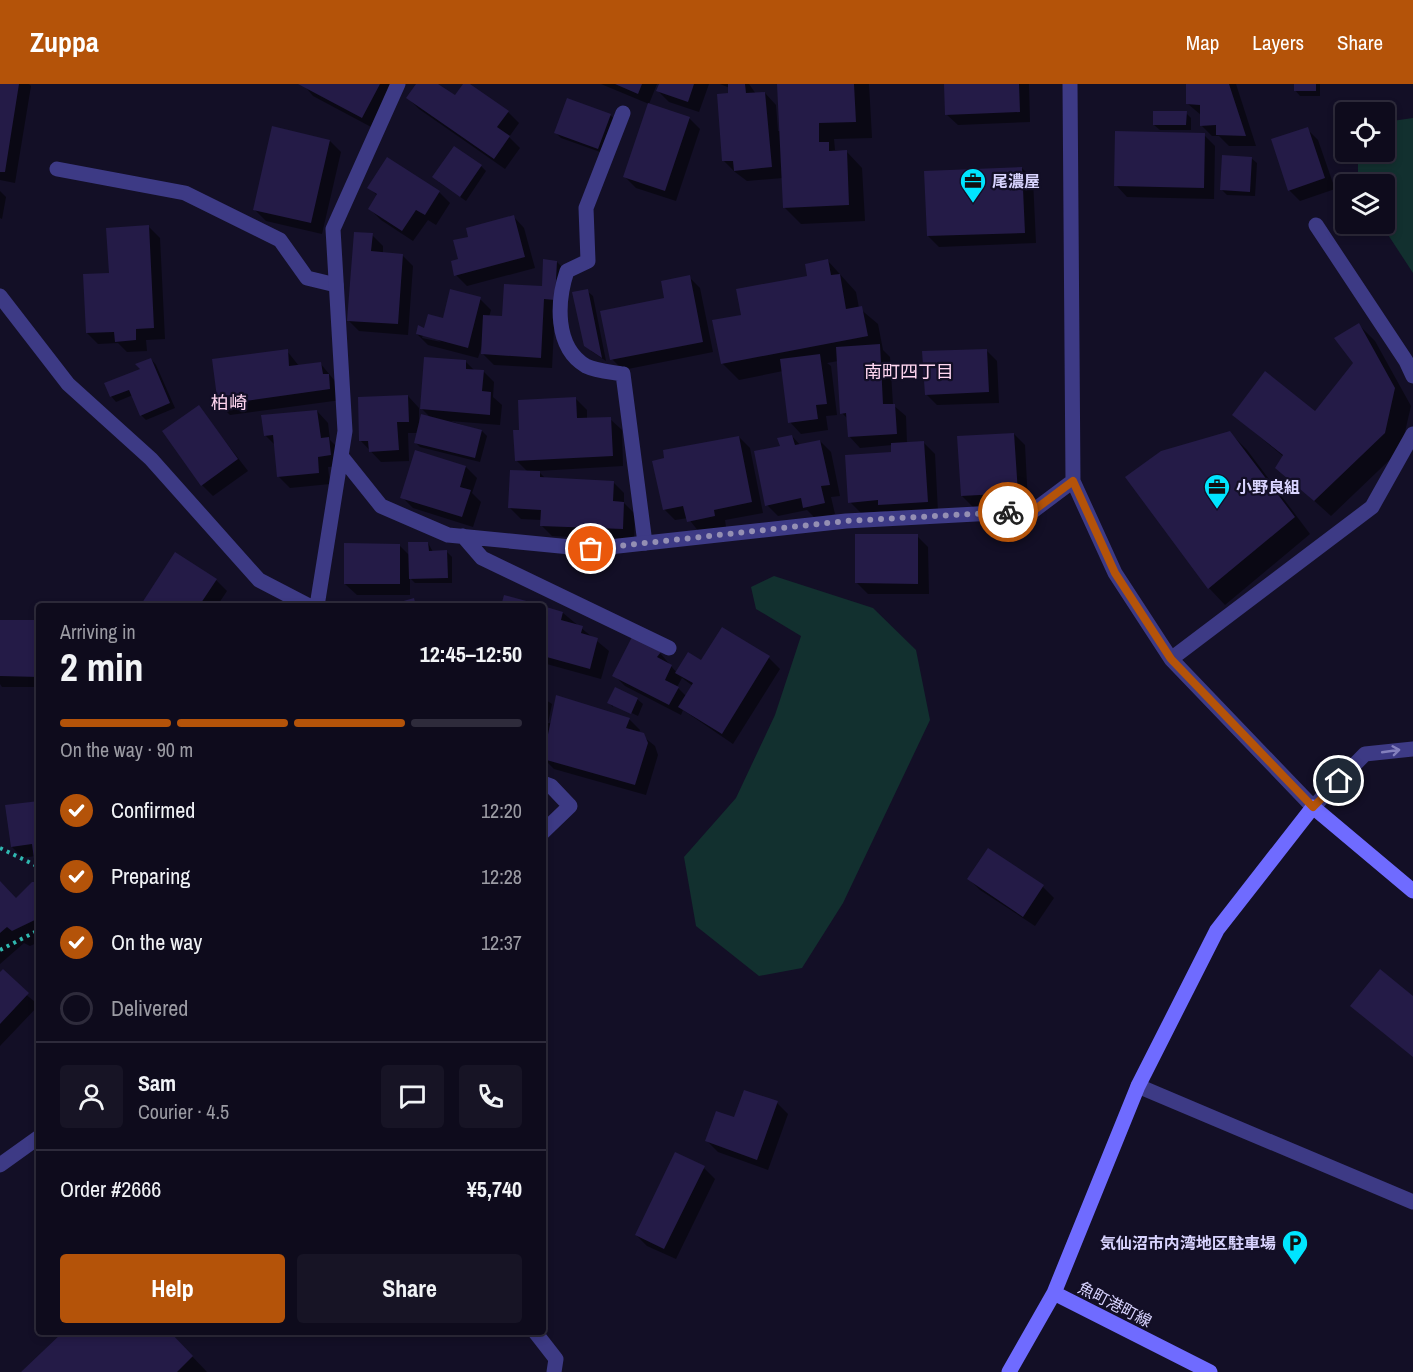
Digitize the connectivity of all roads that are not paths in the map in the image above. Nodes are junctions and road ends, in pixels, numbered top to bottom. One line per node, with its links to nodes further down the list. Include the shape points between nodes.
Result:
1 (398, 84): 6 (street, via 333,229)
2 (1070, 84): 11 (street)
3 (622, 113): 13 (street, via 586,208 588,261 567,271 559,297 564,344 586,366 623,374)
4 (57, 169): 6 (street, via 184,193 280,240 307,278)
5 (1316, 225): 8 (street)
6 (336, 285): 10 (street, via 345,431)
7 (0, 296): 14 (street, via 68,384 152,459 259,580)
8 (1413, 376)
9 (1413, 434): 17 (street, via 1372,507)
10 (341, 456): 12 (street, via 381,506 448,535); 15 (street)
11 (1073, 481): 13 (street, via 1033,511 846,521); 17 (street, via 1115,573)
12 (463, 536): 13 (street, via 591,549); 16 (street, via 482,558)
13 (645, 543)
14 (303, 603)
15 (317, 603)
16 (669, 648)
17 (1171, 659): 20 (street)
18 (1413, 748): 20 (street, one-way to 18, via 1365,754)
19 (546, 784): 21 (street, via 570,806)
20 (1313, 807): 22 (street); 23 (street, via 1217,930)
21 (546, 829)
22 (1413, 891)
23 (1138, 1086): 26 (street); 27 (street)
24 (36, 1139): 25 (street)
25 (0, 1165)
26 (1413, 1202)
27 (1054, 1293): 30 (street, 魚町港町線); 31 (street, 魚町港町線)
28 (537, 1335): 29 (street, via 556,1359)
29 (554, 1372)
30 (1009, 1372)
31 (1210, 1372)

